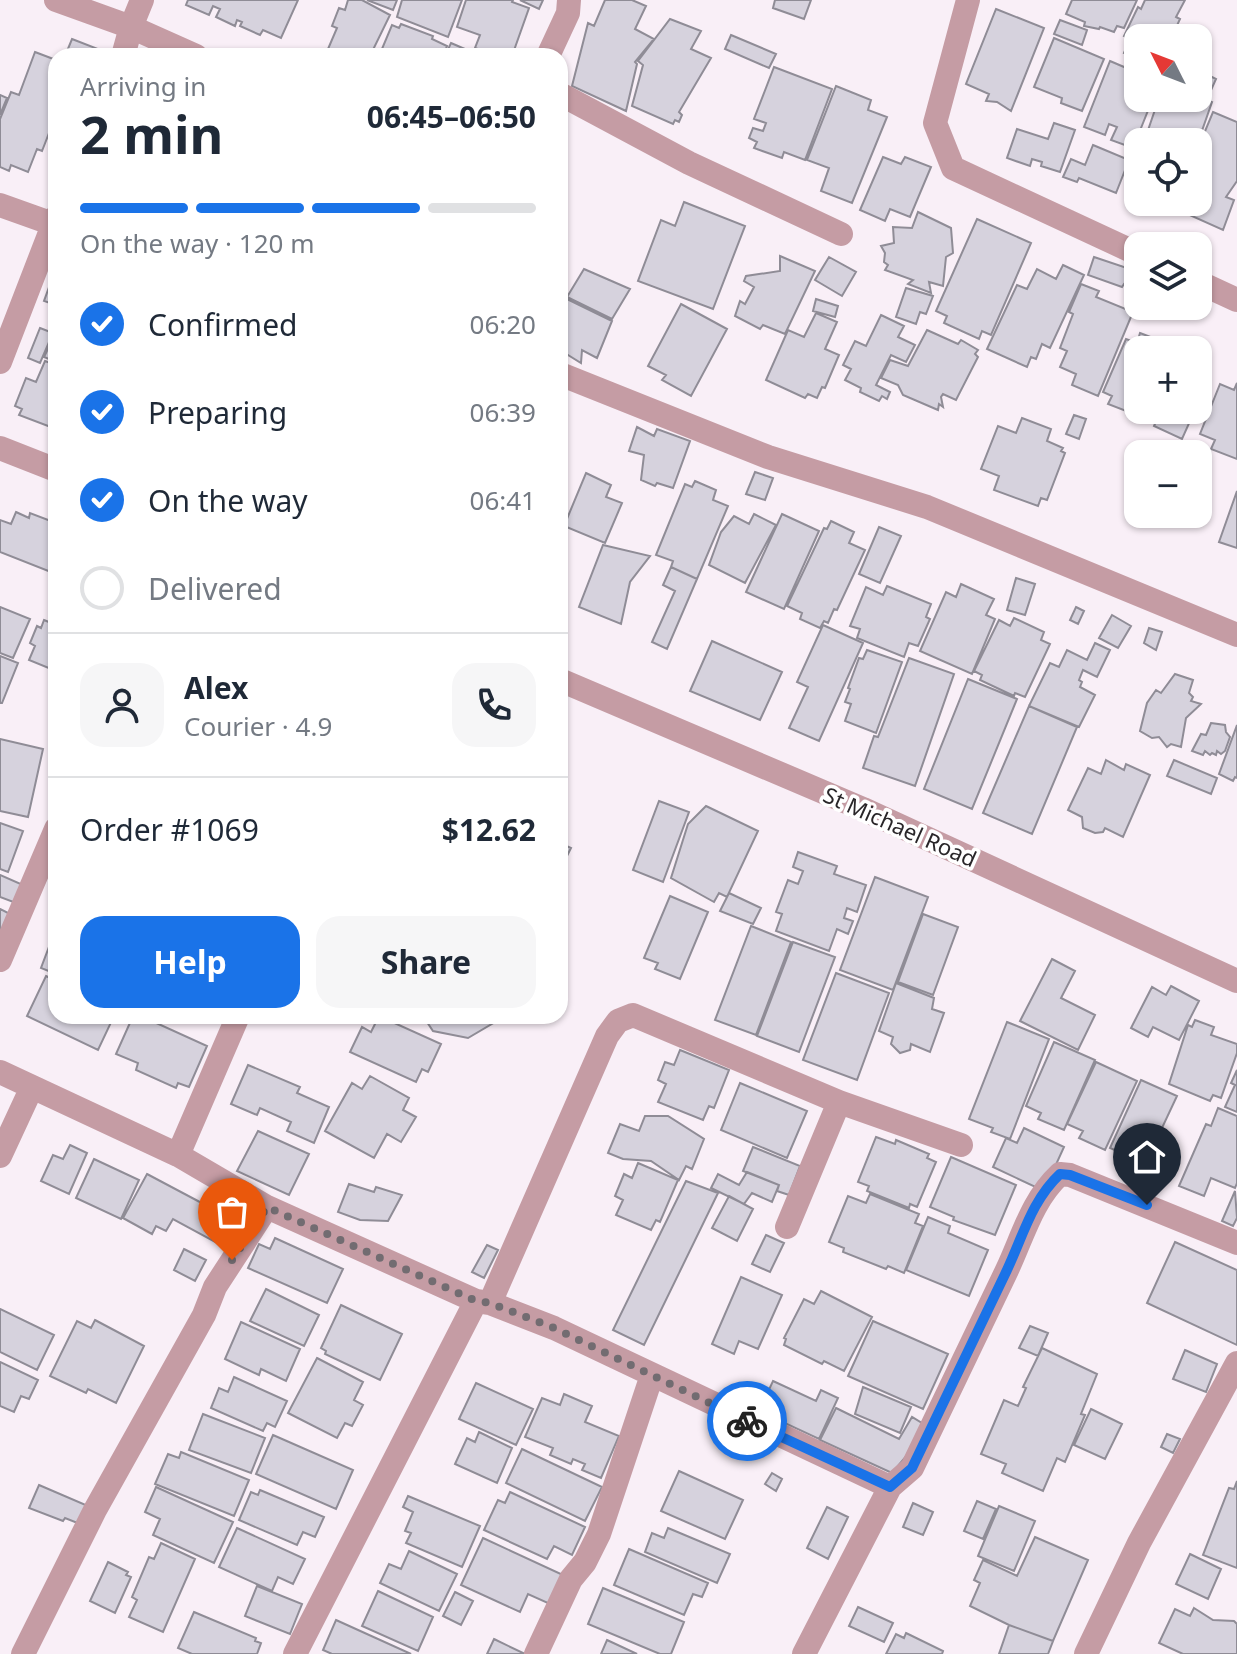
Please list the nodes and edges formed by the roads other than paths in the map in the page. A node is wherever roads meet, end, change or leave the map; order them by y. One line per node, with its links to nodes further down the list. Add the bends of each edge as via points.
1 (56, 0): 5 (street)
2 (142, 0): 5 (street)
3 (569, 0): 8 (street)
4 (968, 0): 14 (street, via 935,123 953,168)
5 (131, 27): 6 (street); 7 (street)
6 (125, 48)
7 (178, 48)
8 (552, 48)
9 (568, 98): 12 (street, via 689,163)
10 (0, 205): 11 (street)
11 (48, 220)
12 (841, 234)
13 (48, 240): 17 (street)
14 (1124, 247)
15 (1212, 288): 16 (street)
16 (1237, 300)
17 (0, 362)
18 (568, 377): 21 (street, via 768,457 927,507)
19 (0, 448): 20 (street)
20 (48, 467)
21 (1237, 635)
22 (568, 683): 25 (street, St Michael Road, via 863,809)
23 (48, 848): 24 (street)
24 (0, 960)
25 (1237, 981)
26 (235, 1024): 31 (street)
27 (0, 1072): 28 (street)
28 (32, 1087): 31 (street); 32 (street)
29 (839, 1102): 30 (street); 34 (street); 36 (street, via 633,1015 618,1021)
30 (961, 1145)
31 (178, 1155): 33 (street)
32 (0, 1156)
33 (267, 1207): 36 (street); 40 (street, via 215,1287)
34 (787, 1227)
35 (1237, 1243): 39 (street, via 1060,1174 1046,1186 1027,1221 912,1468)
36 (483, 1302): 38 (street, via 554,1328); 41 (street)
37 (1237, 1363): 44 (street, via 1139,1543)
38 (652, 1375): 39 (street); 42 (street, via 599,1534)
39 (890, 1487): 43 (street)
40 (23, 1654)
41 (295, 1654)
42 (536, 1654)
43 (804, 1654)
44 (1086, 1654)

